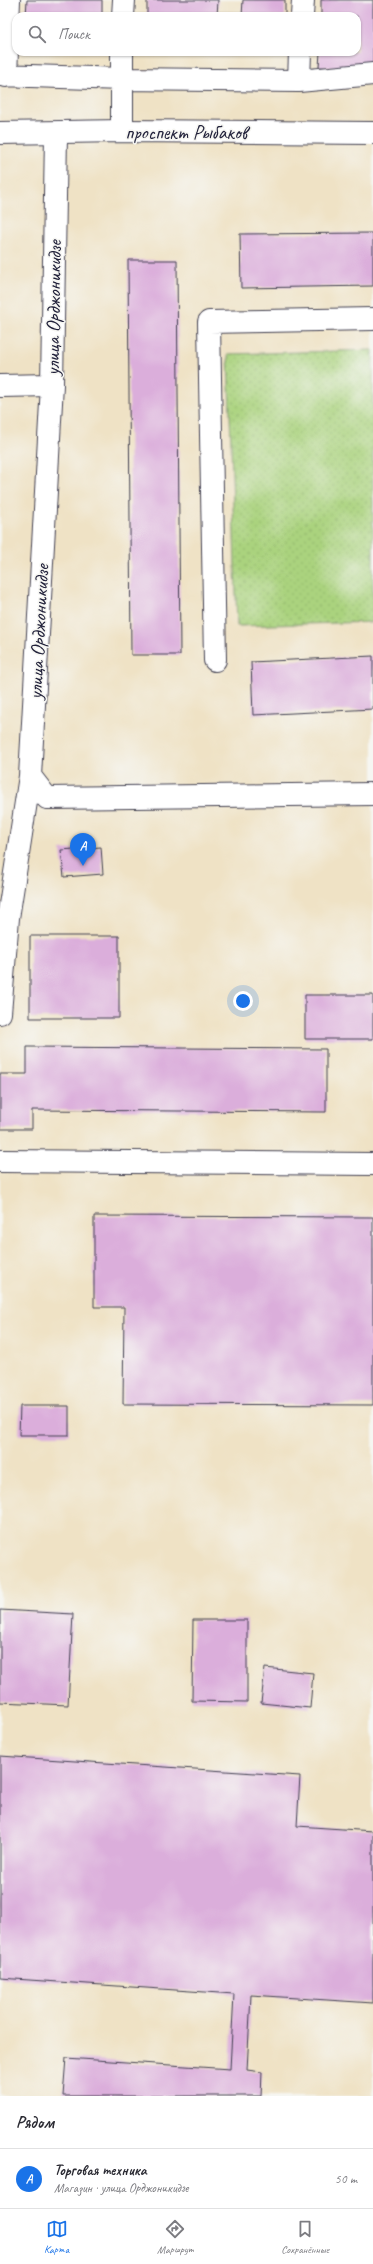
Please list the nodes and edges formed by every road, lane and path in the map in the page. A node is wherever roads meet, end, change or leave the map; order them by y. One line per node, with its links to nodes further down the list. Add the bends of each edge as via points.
1 (9, 0): 9 (street)
2 (124, 0): 4 (street)
3 (303, 0): 5 (street)
4 (123, 12)
5 (302, 12)
6 (122, 56): 10 (street)
7 (300, 56): 11 (street)
8 (373, 74): 11 (street)
9 (3, 76): 10 (street)
10 (122, 79): 11 (street); 12 (street)
11 (299, 81)
12 (122, 131): 14 (street, проспект Рыбаков); 15 (street, проспект Рыбаков)
13 (0, 133): 15 (street, проспект Рыбаков)
14 (373, 133)
15 (56, 134): 17 (street, улица Орджоникидзе)
16 (373, 319): 19 (street, via 209,322)
17 (52, 385): 18 (street); 20 (street, улица Орджоникидзе)
18 (0, 386)
19 (215, 660)
20 (30, 776): 21 (street, via 47,798); 22 (street, улица Орджоникидзе, via 8,918)
21 (373, 794)
22 (0, 1013)
23 (0, 1160): 24 (street)
24 (373, 1164)

